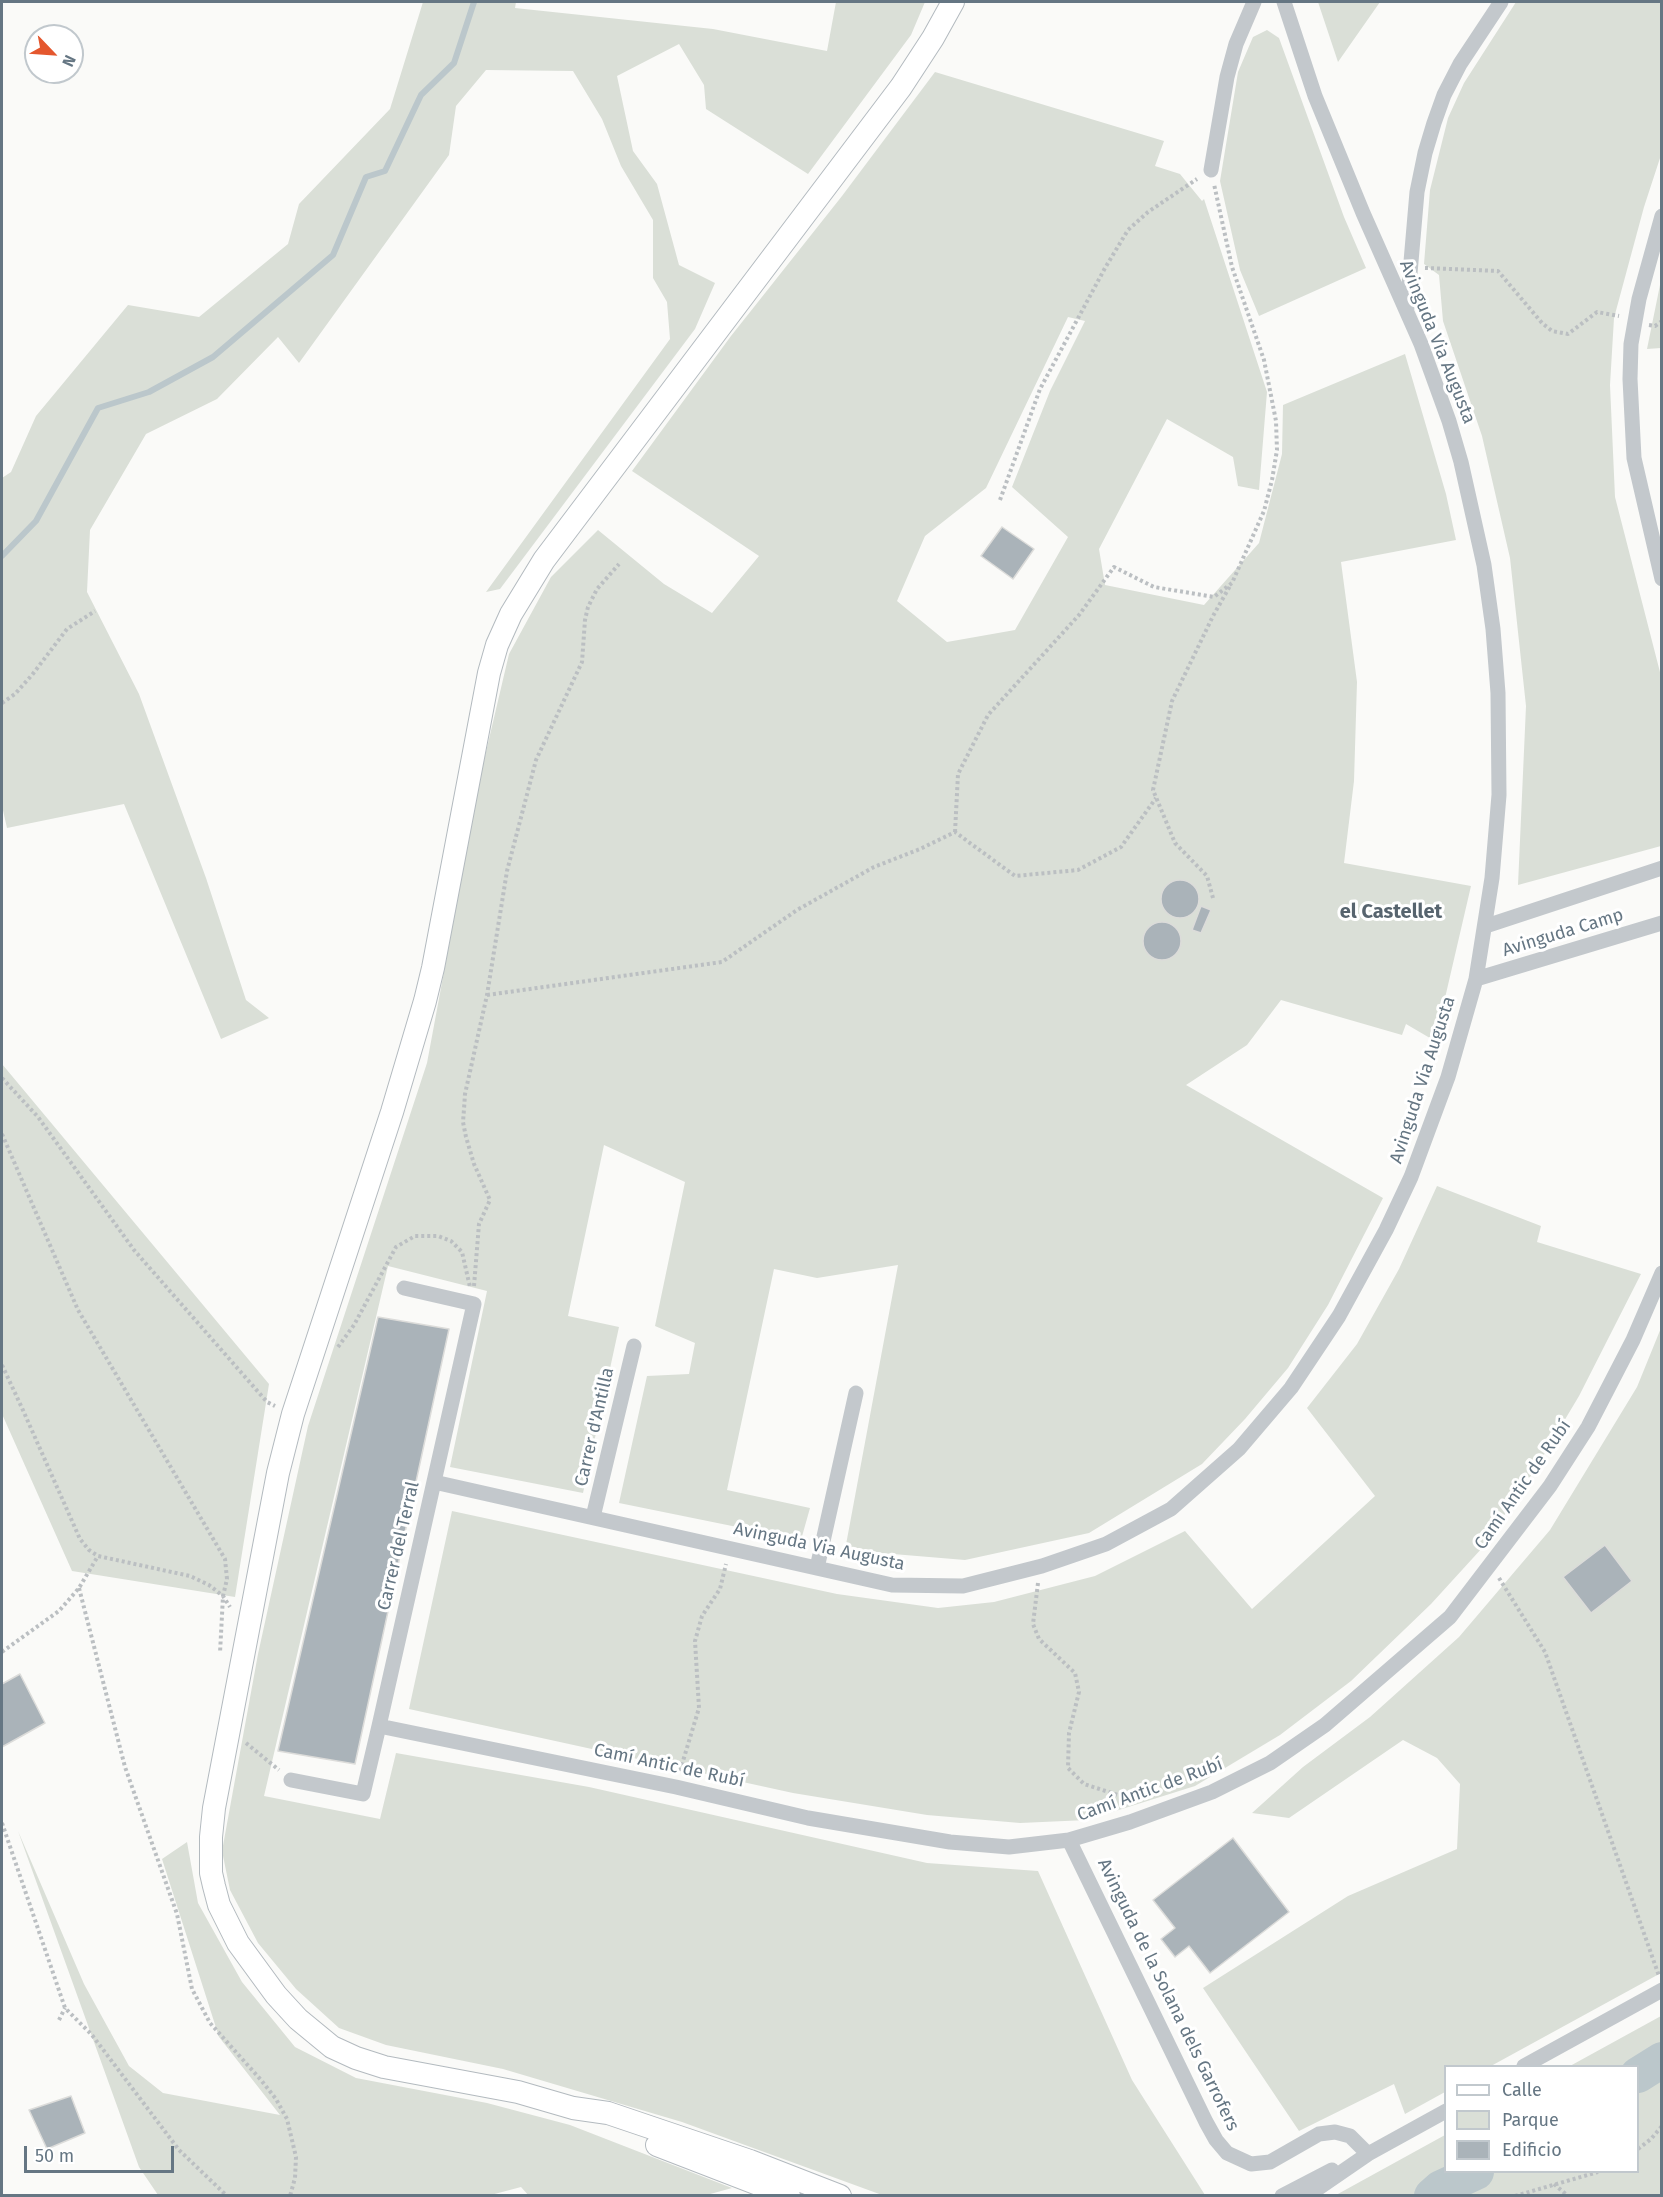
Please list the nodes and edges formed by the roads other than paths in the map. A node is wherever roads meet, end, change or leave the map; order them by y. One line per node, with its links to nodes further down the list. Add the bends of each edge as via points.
1 (953, 2): 25 (main road, via 901,87 555,544 530,581 497,645 433,968 418,1025 293,1414 278,1473 213,1815 211,1873 219,1905 238,1943 276,1995 308,2029 332,2047 384,2067 518,2092)
2 (1254, 2): 5 (street, via 1227,77)
3 (1284, 2): 7 (street, Avinguda Via Augusta, via 1320,107)
4 (1501, 2): 7 (street, via 1460,64 1434,123 1417,192)
5 (1211, 170)
6 (1662, 216): 8 (street, via 1635,322 1630,379 1634,458)
7 (1406, 311): 11 (street, Avinguda Via Augusta, via 1435,379 1461,462 1492,618 1500,795)
8 (1662, 579)
9 (1662, 868): 11 (street, Avinguda Camp)
10 (1662, 923): 12 (street, Avinguda Camp)
11 (1486, 926): 12 (street, Avinguda Via Augusta)
12 (1476, 979): 19 (street, Avinguda Via Augusta, via 1448,1077 1411,1177 1386,1230 1340,1316 1291,1388 1239,1449 1171,1509 1106,1544 1041,1566 963,1586 892,1586)
13 (1662, 1273): 22 (street, Camí Antic de Rubí, via 1588,1427 1550,1486 1450,1617 1325,1725 1270,1763 1222,1787)
14 (404, 1288): 17 (street, Carrer del Terral, via 474,1304)
15 (634, 1346): 18 (street, Carrer d'Antilla)
16 (856, 1393): 19 (street)
17 (434, 1482): 18 (street, Avinguda Via Augusta); 20 (street, Carrer del Terral)
18 (593, 1517): 19 (street, Avinguda Via Augusta)
19 (818, 1569)
20 (379, 1726): 21 (street, Carrer del Terral, via 363,1794); 22 (street, Camí Antic de Rubí, via 808,1818 950,1842 1009,1848)
21 (291, 1780)
22 (1070, 1840): 27 (street, Avinguda de la Solana dels Garrofers, via 1206,2122 1227,2153 1251,2164 1270,2162 1320,2134 1335,2132 1350,2136)
23 (1662, 1990): 24 (street)
24 (1528, 2065)
25 (573, 2108): 28 (main road, via 608,2113); 29 (main road, via 603,2124)
26 (1444, 2112): 27 (street)
27 (1368, 2154): 32 (street); 33 (street)
28 (750, 2161): 30 (street, via 784,2183); 31 (main road)
29 (789, 2196)
30 (794, 2196)
31 (840, 2196)
32 (1282, 2196)
33 (1307, 2196)

